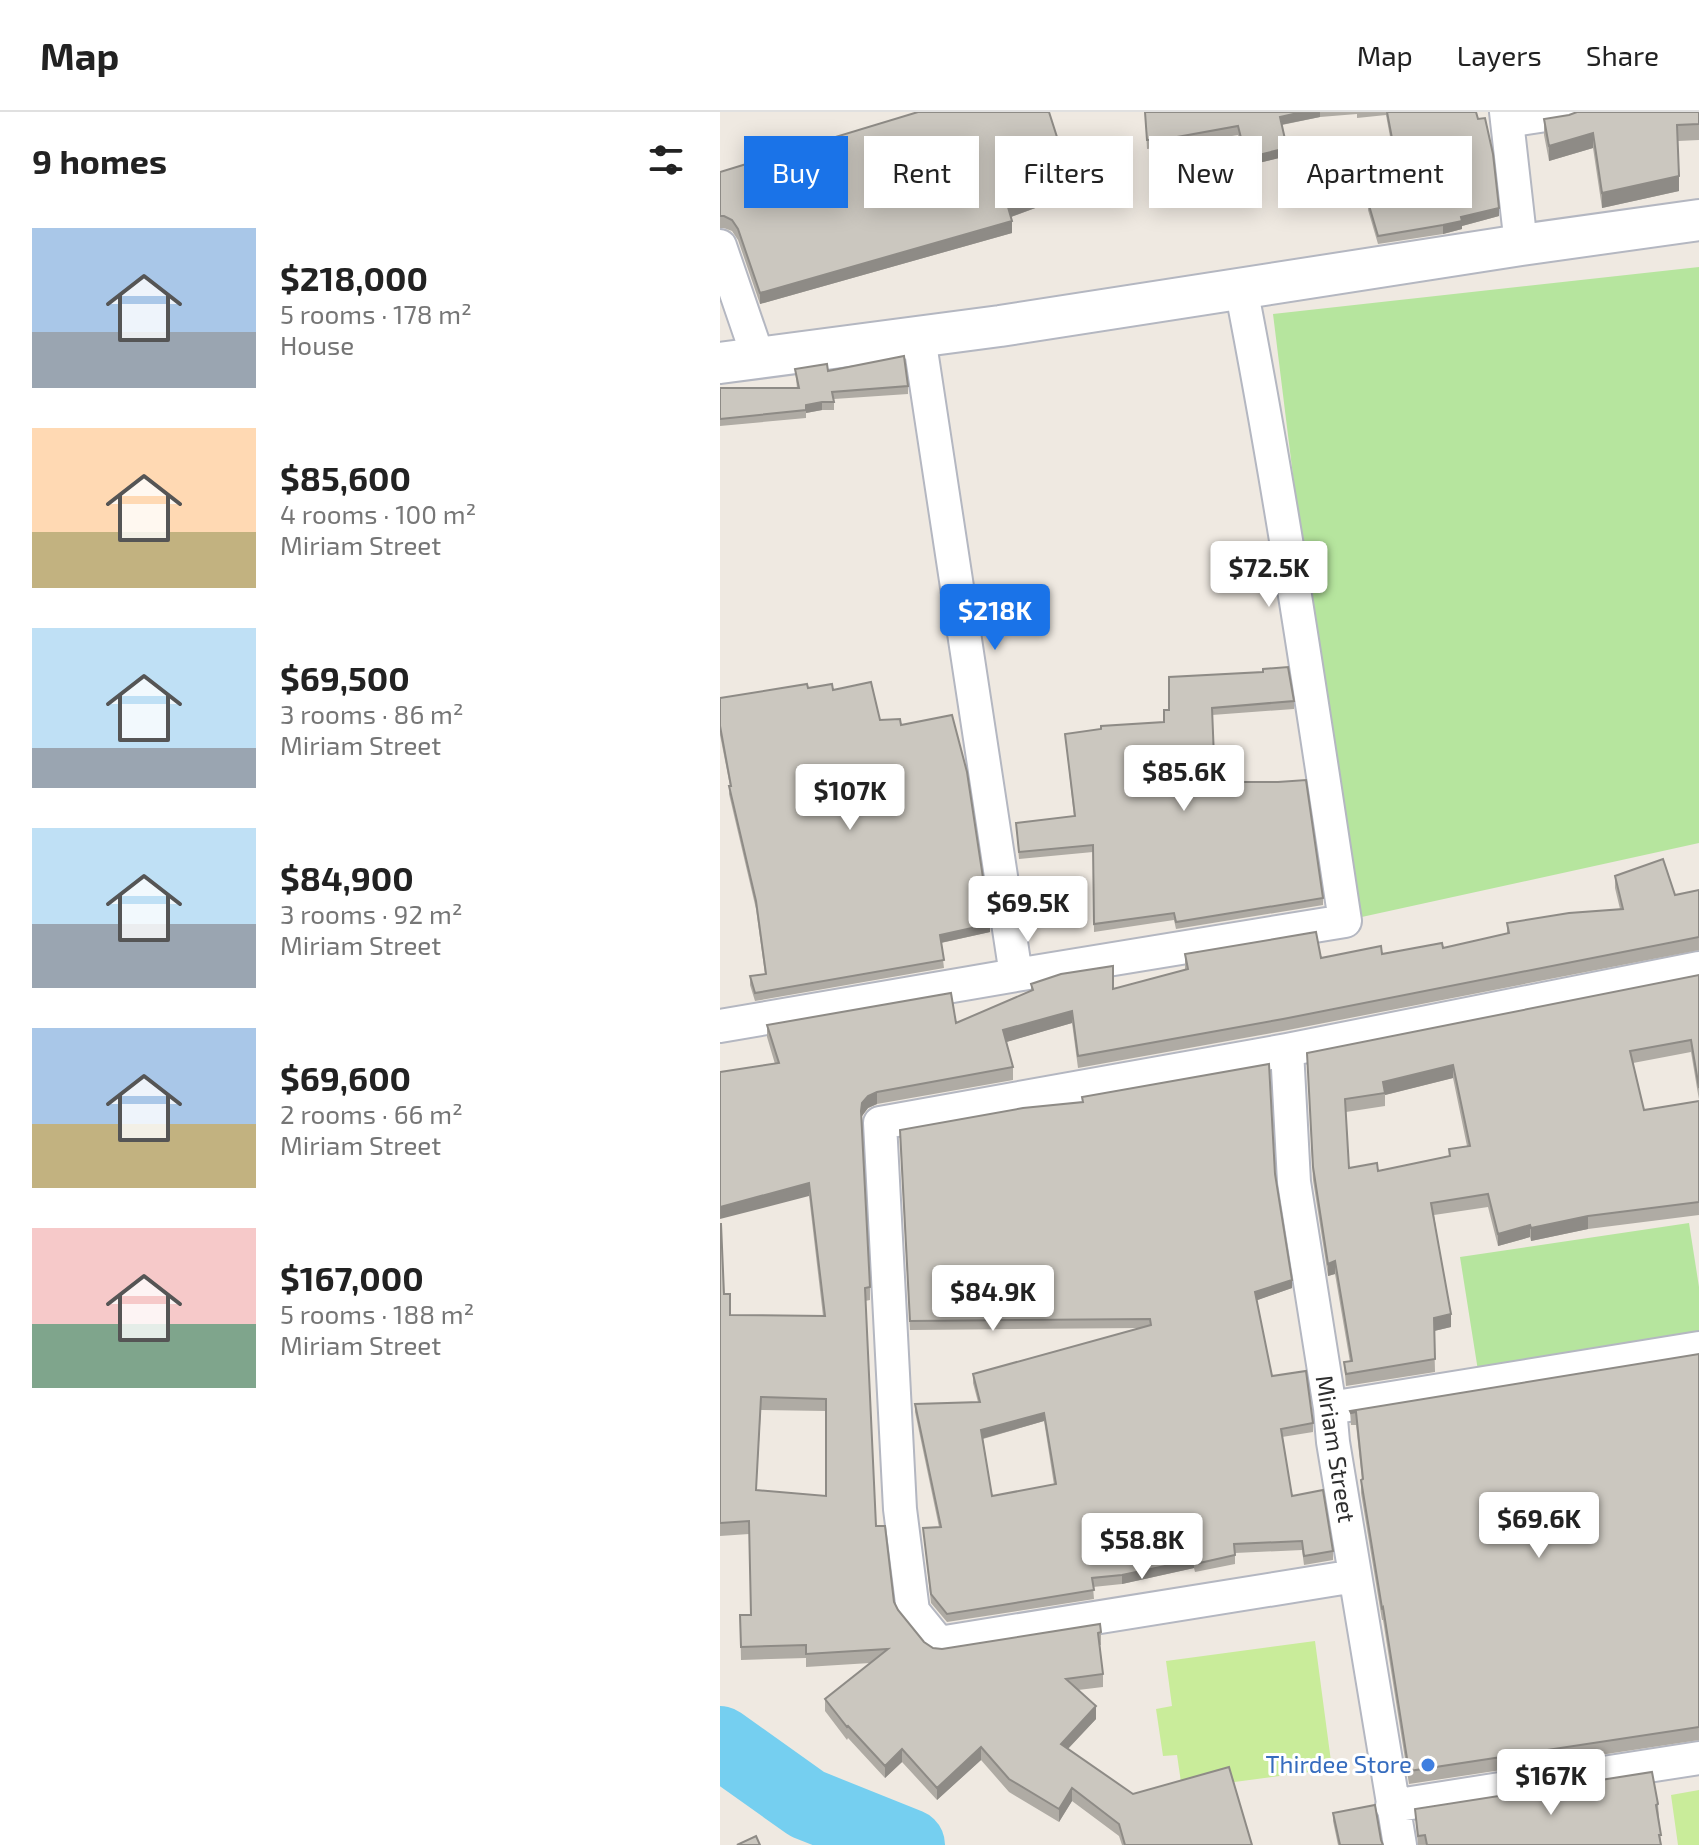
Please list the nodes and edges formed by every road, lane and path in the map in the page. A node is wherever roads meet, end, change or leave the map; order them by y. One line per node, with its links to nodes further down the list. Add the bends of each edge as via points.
1 (1566, 112): 2 (street)
2 (1506, 116): 4 (street)
3 (1699, 220): 4 (street)
4 (1521, 245): 6 (street)
5 (720, 246): 8 (street)
6 (1241, 288): 7 (street); 10 (street, via 1345,921)
7 (919, 337): 8 (street); 10 (street)
8 (739, 360)
9 (1699, 968): 12 (street)
10 (1016, 975): 11 (street)
11 (720, 1026)
12 (1287, 1050): 14 (street, Miriam Street, via 1294,1182); 15 (street, via 880,1123 900,1509 911,1597 913,1611 939,1643)
13 (1699, 1348): 14 (street)
14 (1330, 1408): 15 (street, Miriam Street)
15 (1355, 1576): 17 (street, Miriam Street)
16 (1699, 1758): 17 (street)
17 (1392, 1806): 18 (street, Miriam Street)
18 (1400, 1845)

